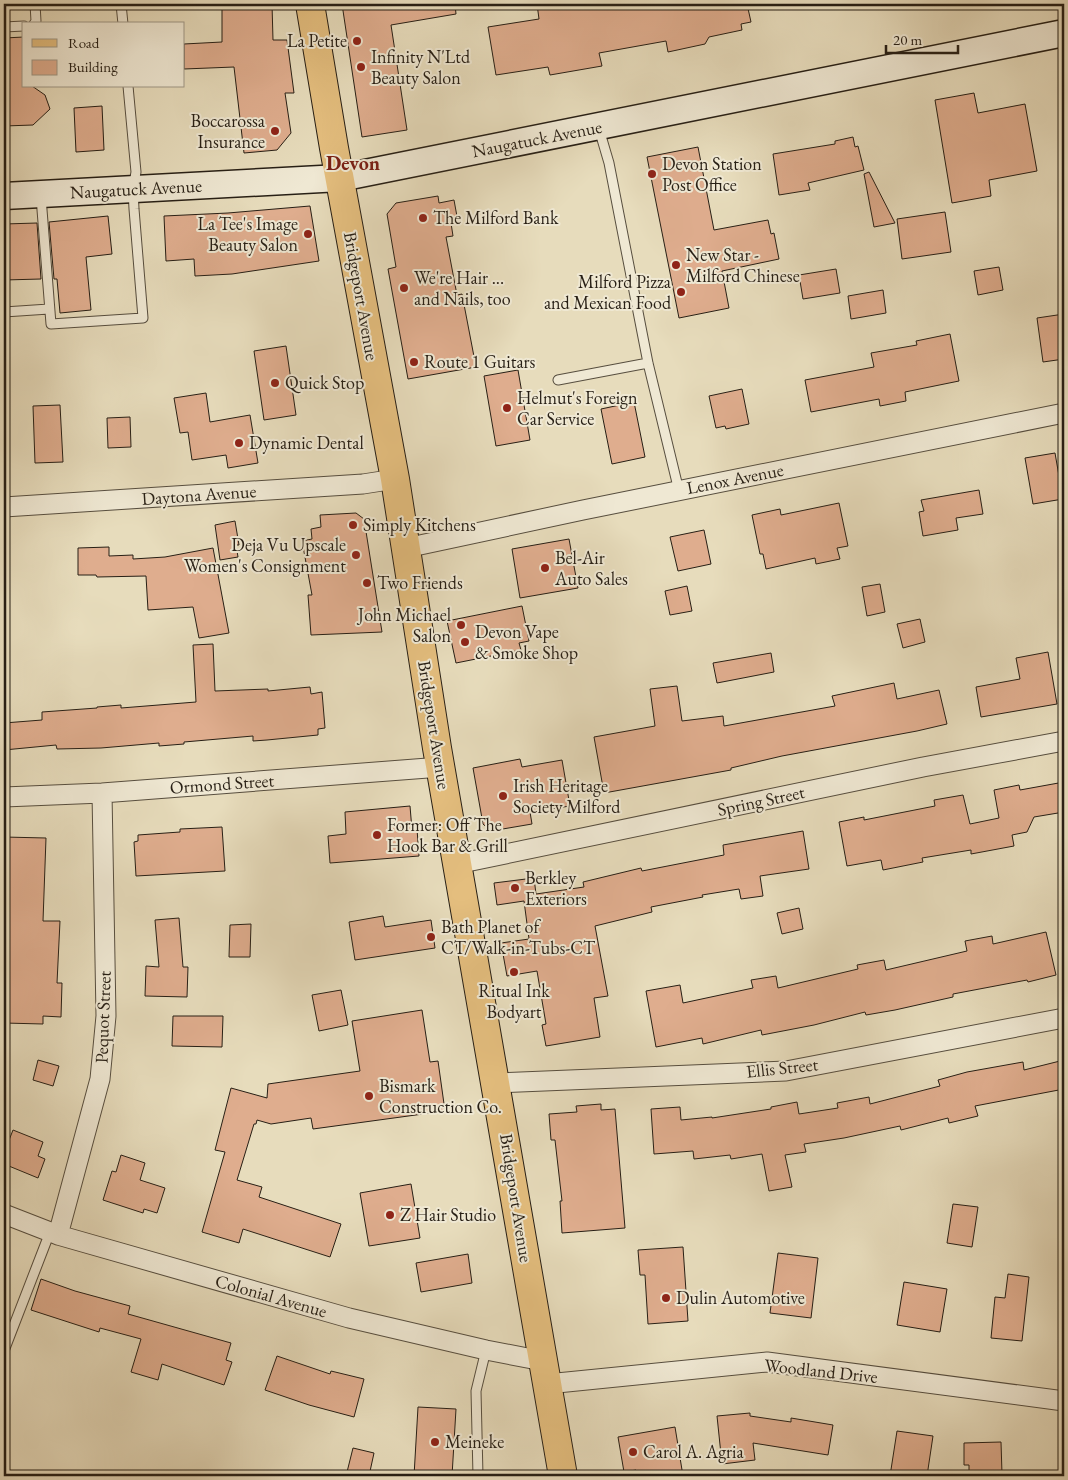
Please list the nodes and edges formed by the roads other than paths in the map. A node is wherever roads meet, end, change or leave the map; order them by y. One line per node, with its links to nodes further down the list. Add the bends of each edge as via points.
1 (35, 4): 4 (lane)
2 (121, 4): 5 (lane)
3 (310, 4): 11 (main road, Bridgeport Avenue)
4 (35, 22)
5 (123, 22)
6 (22, 26): 7 (lane)
7 (4, 27)
8 (1064, 33): 10 (main road, Naugatuck Avenue)
9 (128, 88): 12 (lane, via 136,172)
10 (598, 127): 11 (main road, Naugatuck Avenue); 17 (lane)
11 (340, 178): 12 (main road, Naugatuck Avenue); 20 (main road, Bridgeport Avenue)
12 (133, 188): 13 (main road, Naugatuck Avenue); 15 (lane, via 143,318 51,324)
13 (41, 194): 14 (main road, Naugatuck Avenue); 15 (lane)
14 (4, 196)
15 (50, 309): 16 (lane)
16 (4, 312)
17 (648, 362): 18 (lane); 21 (lane)
18 (558, 380)
19 (1064, 413): 21 (street, Lenox Avenue)
20 (395, 479): 22 (street, Daytona Avenue, via 363,484); 23 (main road, Bridgeport Avenue)
21 (679, 491): 23 (street, Lenox Avenue)
22 (4, 507)
23 (406, 548): 25 (main road, Bridgeport Avenue)
24 (1064, 740): 28 (street, Spring Street)
25 (441, 767): 26 (street, Ormond Street); 28 (main road, Bridgeport Avenue)
26 (102, 793): 27 (street, Ormond Street); 32 (street, Pequot Street, via 106,1016 100,1079)
27 (4, 797)
28 (457, 864): 30 (main road, Bridgeport Avenue)
29 (1064, 1018): 30 (street, Ellis Street, via 786,1071)
30 (496, 1083): 35 (main road, Bridgeport Avenue)
31 (4, 1214): 32 (street, Colonial Avenue)
32 (54, 1233): 33 (street, Colonial Avenue, via 349,1318); 34 (lane)
33 (486, 1350): 35 (street, Colonial Avenue); 37 (lane, via 476,1392)
34 (4, 1351)
35 (545, 1373): 36 (street, Woodland Drive, via 767,1362); 38 (main road, Bridgeport Avenue)
36 (1064, 1400)
37 (478, 1476)
38 (563, 1476)

